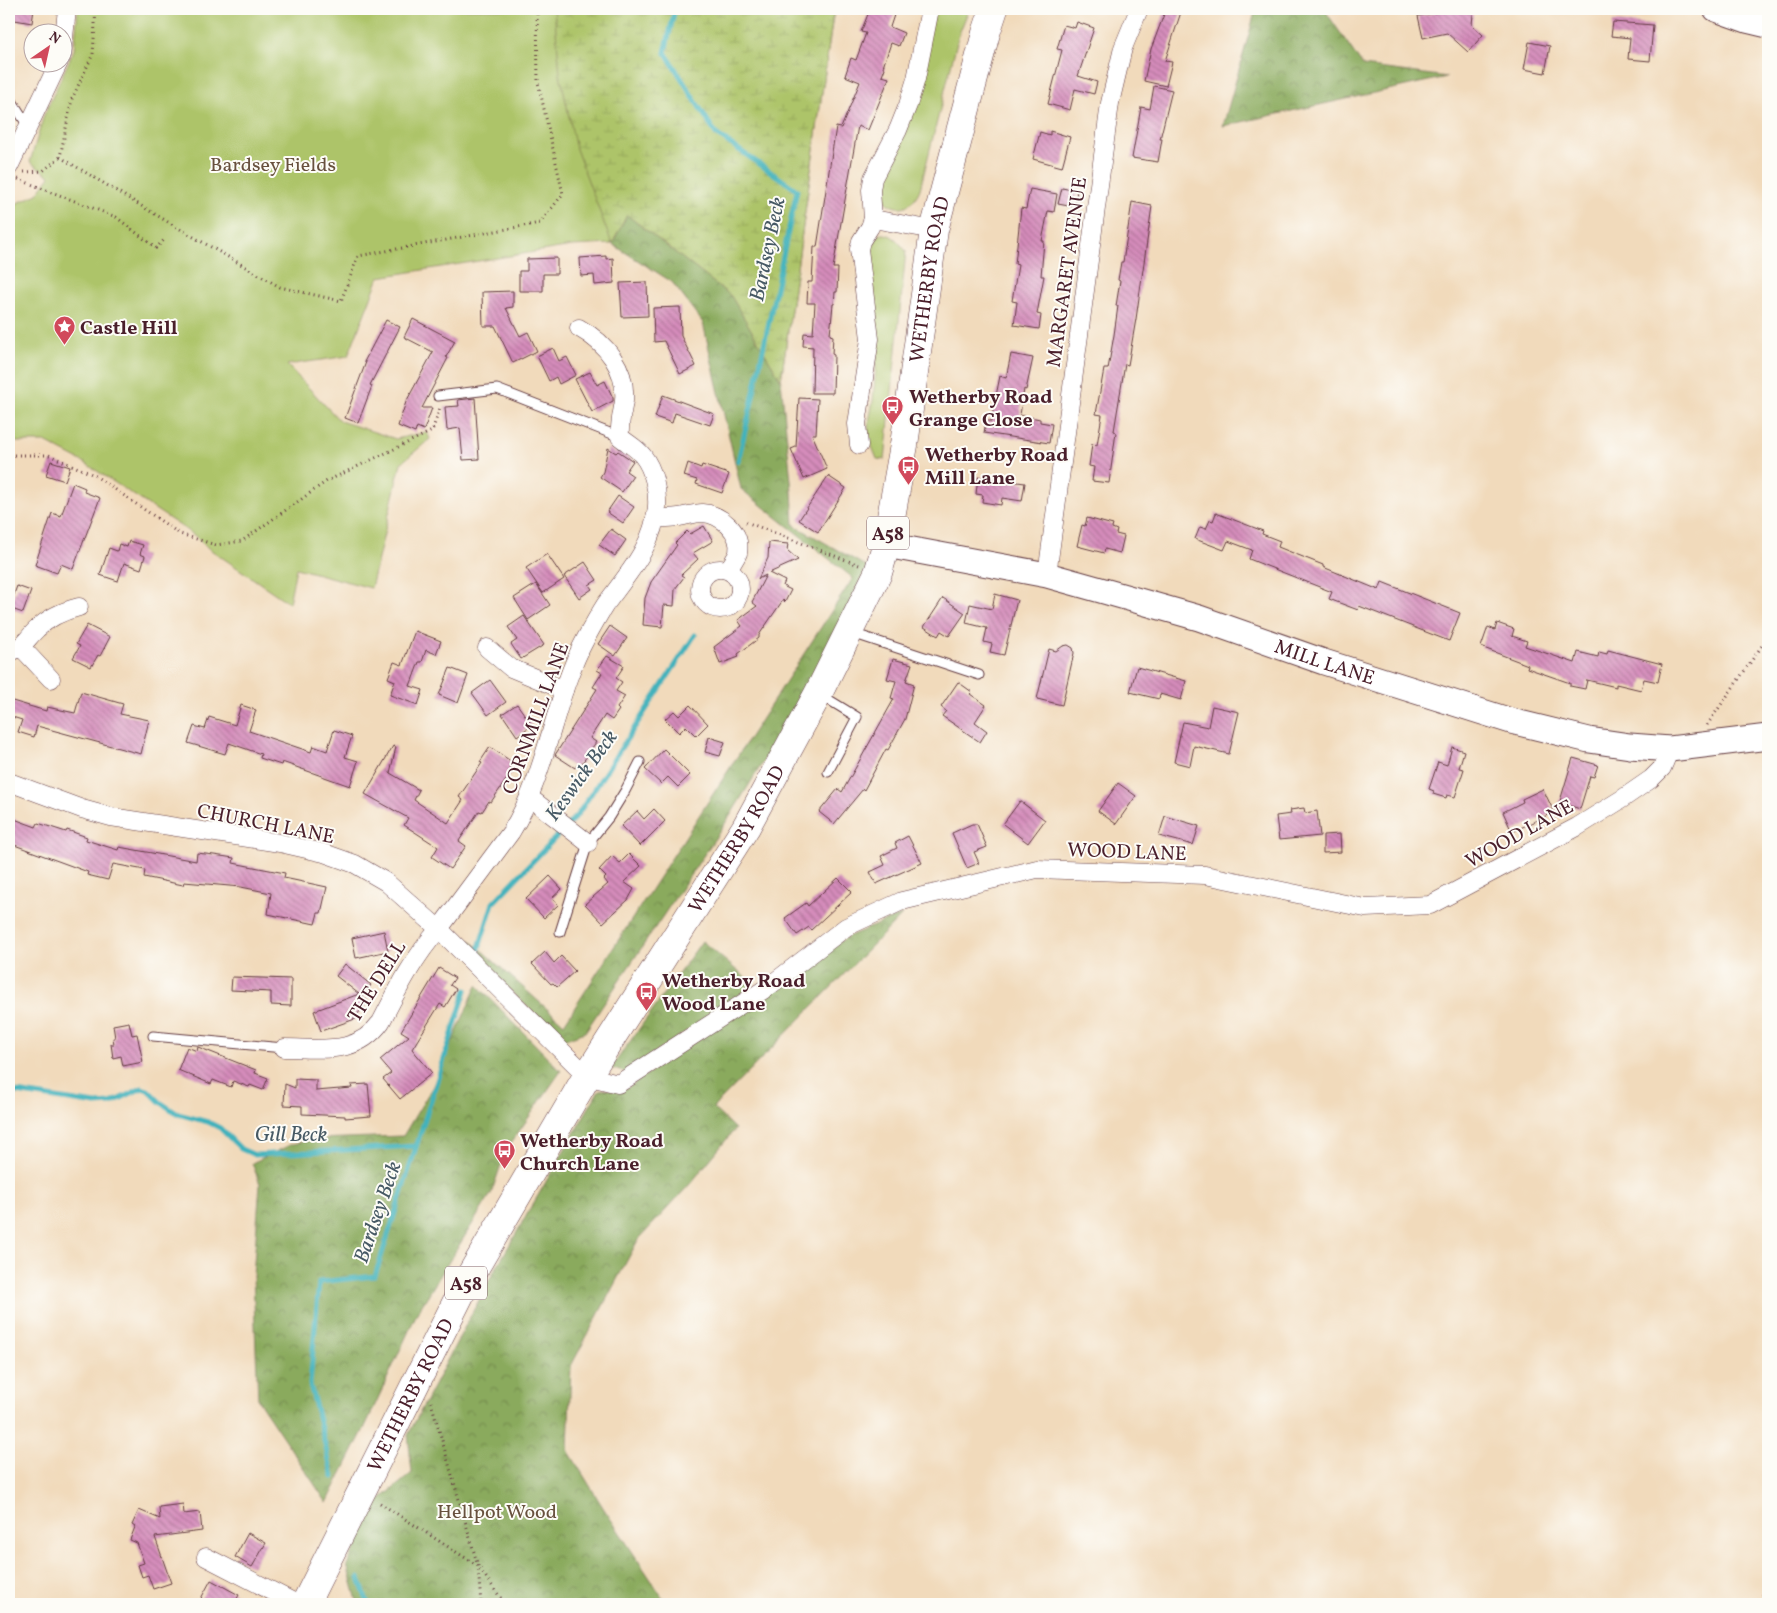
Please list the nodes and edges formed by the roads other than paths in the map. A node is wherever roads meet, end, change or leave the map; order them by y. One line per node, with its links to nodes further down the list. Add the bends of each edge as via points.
1 (67, 9): 6 (street)
2 (930, 9): 12 (street, via 908,105 873,178)
3 (994, 9): 13 (main road, WETHERBY ROAD / A58)
4 (1139, 9): 21 (street, MARGARET AVENUE, via 1123,48 1110,103)
5 (1716, 9): 7 (street)
6 (66, 22)
7 (1768, 25)
8 (54, 72): 10 (street)
9 (9, 87): 10 (lane, via 12,101)
10 (28, 126): 11 (street)
11 (15, 173)
12 (873, 219): 13 (street); 17 (street, via 859,249 870,339 857,424)
13 (934, 230): 19 (main road, WETHERBY ROAD / A58, via 904,446)
14 (579, 328): 16 (street, via 605,347 621,375 624,401 619,422)
15 (441, 395): 16 (lane, CORNMILL LANE, via 497,389)
16 (620, 437): 18 (street, CORNMILL LANE, via 644,457 653,475 657,504)
17 (858, 445)
18 (655, 518): 20 (street, via 701,513 713,514 724,520 737,540 738,552); 28 (street, CORNMILL LANE, via 647,545 585,640)
19 (886, 545): 21 (street, MILL LANE); 23 (main road, WETHERBY ROAD / A58, via 878,573)
20 (728, 570)
21 (1047, 575): 31 (street, MILL LANE, via 1199,618 1324,662 1511,721 1589,740)
22 (79, 607): 25 (street, via 50,618)
23 (849, 632): 26 (lane); 29 (main road, WETHERBY ROAD / A58)
24 (487, 648): 28 (street, via 511,668)
25 (15, 649): 27 (street)
26 (978, 675)
27 (51, 679)
28 (564, 690): 35 (street, CORNMILL LANE)
29 (818, 694): 33 (lane, via 857,717); 41 (main road, WETHERBY ROAD / A58, via 746,827)
30 (1768, 737): 31 (street, MILL LANE)
31 (1680, 748): 41 (street, WOOD LANE, via 1652,779 1622,799 1430,905 1365,908 1205,875 1037,869 902,901 846,926 768,987 618,1084)
32 (640, 762): 36 (lane, via 613,809)
33 (828, 772)
34 (9, 782): 37 (street, CHURCH LANE, via 112,817 324,853 355,864 386,882)
35 (529, 797): 36 (street); 37 (street, CORNMILL LANE, via 511,832)
36 (588, 843): 38 (lane)
37 (439, 929): 40 (street, THE DELL, via 413,961 381,1022 366,1038 346,1047); 41 (street, CHURCH LANE)
38 (560, 932)
39 (153, 1036): 40 (lane)
40 (284, 1048)
41 (587, 1076): 44 (main road, WETHERBY ROAD / A58, via 466,1283)
42 (206, 1557): 43 (street)
43 (297, 1604)
44 (305, 1604)

